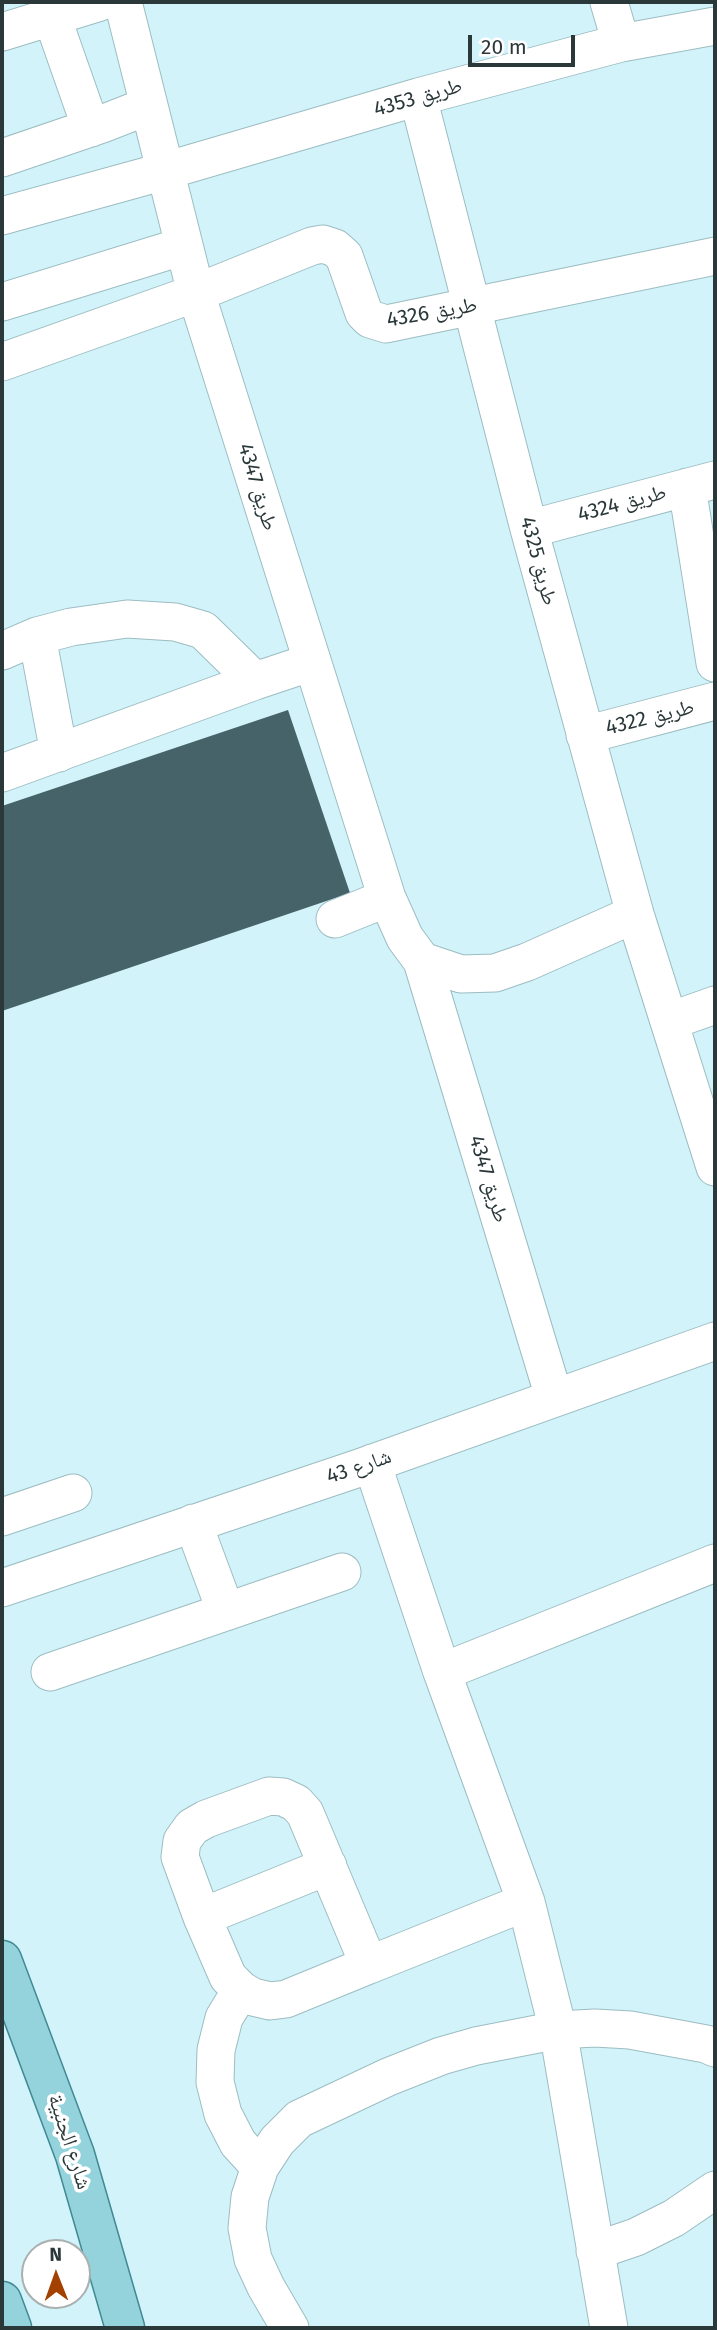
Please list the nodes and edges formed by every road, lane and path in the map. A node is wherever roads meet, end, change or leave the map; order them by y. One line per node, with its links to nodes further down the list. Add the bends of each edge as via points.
1 (100, 2): 4 (street)
2 (123, 2): 9 (street, طريق 4347)
3 (609, 2): 7 (street)
4 (52, 17): 6 (street); 10 (street)
5 (715, 26): 7 (street, طريق 4353)
6 (2, 32)
7 (621, 43): 8 (street, طريق 4353)
8 (418, 97): 12 (street, طريق 4353); 18 (street, طريق 4325)
9 (148, 106): 10 (street); 12 (street, طريق 4347)
10 (91, 128): 11 (street)
11 (2, 158)
12 (165, 171): 13 (street, طريق 4353); 14 (street, طريق 4347)
13 (2, 216)
14 (184, 246): 16 (street, طريق 4347); 17 (street)
15 (715, 256): 18 (street, طريق 4326)
16 (197, 293): 18 (street, طريق 4326, via 323,244 344,256 364,313 378,323); 19 (street, طريق 4326); 24 (street, طريق 4347)
17 (2, 302)
18 (471, 306): 21 (street, طريق 4325)
19 (2, 362)
20 (701, 484): 21 (street, طريق 4324); 25 (street)
21 (529, 529): 28 (street, طريق 4325)
22 (37, 636): 23 (street); 26 (street, via 127,619 176,622 203,630); 29 (street)
23 (2, 651)
24 (312, 662): 26 (street); 31 (street, طريق 4347)
25 (715, 663)
26 (255, 681): 29 (street)
27 (715, 701): 28 (street, طريق 4322)
28 (585, 735): 32 (street, طريق 4325)
29 (59, 753): 30 (street)
30 (2, 773)
31 (387, 898): 33 (street); 34 (street, طريق 4347)
32 (635, 914): 34 (street, via 495,973 461,974); 36 (street, طريق 4325)
33 (335, 919)
34 (422, 961): 39 (street, طريق 4347)
35 (715, 1005): 36 (street)
36 (670, 1021): 37 (street, طريق 4325)
37 (715, 1167)
38 (715, 1340): 39 (street, شارع 43)
39 (554, 1397): 40 (street, شارع 43)
40 (372, 1463): 43 (street, شارع 43); 49 (street)
41 (73, 1493): 42 (street)
42 (2, 1517)
43 (193, 1523): 46 (street, شارع 43); 47 (street)
44 (715, 1563): 49 (street)
45 (342, 1572): 47 (street)
46 (2, 1588)
47 (226, 1612): 48 (street)
48 (50, 1672)
49 (442, 1672): 51 (street)
50 (328, 1866): 52 (street); 52 (street, via 305,1813 283,1797 255,1800 206,1819 182,1840 180,1857); 54 (street)
51 (526, 1902): 54 (street); 56 (street)
52 (202, 1917): 55 (street, via 228,1977)
53 (2, 1960): 63 (main road, شارع الجنبية, via 75,2155)
54 (369, 1965): 55 (street, via 286,1999 270,2001)
55 (240, 1990): 58 (street, via 224,2018 215,2082 223,2114 238,2143)
56 (558, 2030): 57 (street, via 630,2030); 58 (street, via 441,2056 339,2099 299,2119); 60 (street)
57 (715, 2048)
58 (260, 2167): 64 (street, via 250,2197 247,2228 265,2287)
59 (715, 2190): 60 (street, via 674,2218)
60 (595, 2250): 65 (street)
61 (2, 2301): 62 (main road)
62 (12, 2328)
63 (125, 2328)
64 (290, 2328)
65 (609, 2328)

